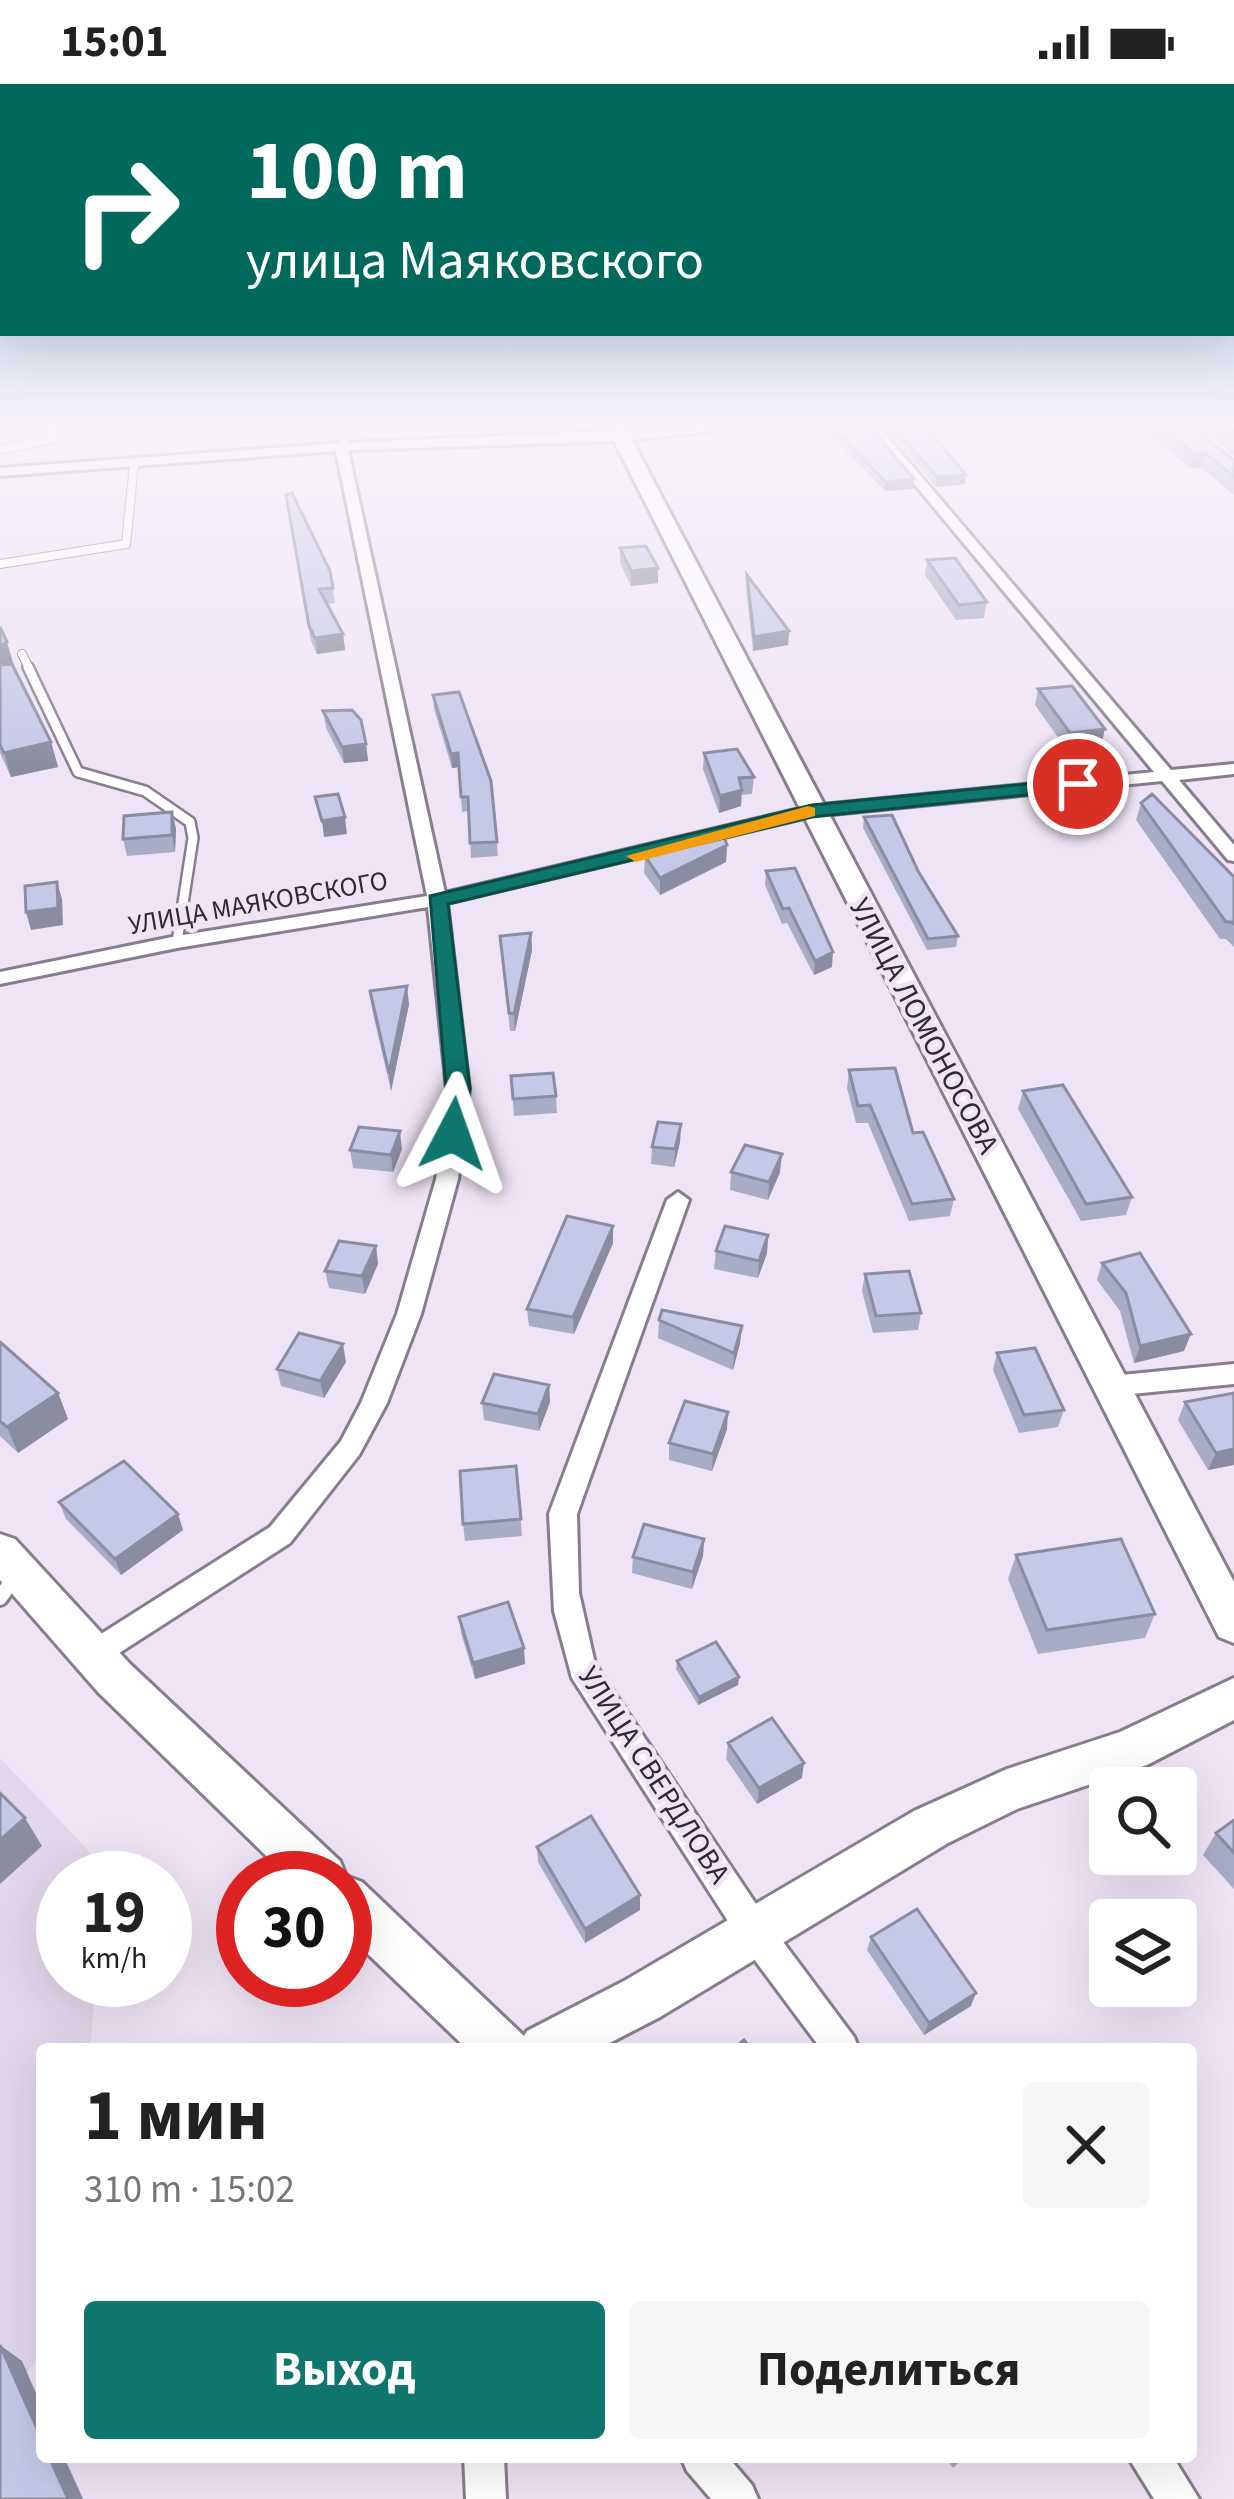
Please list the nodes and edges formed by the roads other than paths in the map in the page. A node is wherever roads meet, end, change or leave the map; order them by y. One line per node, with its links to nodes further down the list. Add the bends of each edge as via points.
1 (126, 540): 5 (lane)
2 (366, 540): 13 (street)
3 (673, 540): 11 (street, УЛИЦА ЛОМОНОСОВА)
4 (968, 540): 10 (street)
5 (0, 564)
6 (22, 654): 7 (lane)
7 (33, 676): 8 (lane); 14 (lane, via 78,772 145,790 190,822)
8 (16, 679)
9 (1234, 769): 10 (street, УЛИЦА МАЯКОВСКОГО)
10 (1166, 776): 11 (street, УЛИЦА МАЯКОВСКОГО); 12 (street)
11 (812, 811): 13 (street, УЛИЦА МАЯКОВСКОГО); 18 (street, УЛИЦА ЛОМОНОСОВА)
12 (1234, 856)
13 (437, 900): 14 (street, УЛИЦА МАЯКОВСКОГО); 21 (street, via 458,1089 453,1134 429,1247 374,1403 350,1448 280,1535)
14 (177, 942): 15 (street, УЛИЦА МАЯКОВСКОГО)
15 (0, 978)
16 (678, 1199): 25 (street, УЛИЦА СВЕРДЛОВА, via 563,1514 562,1585 582,1670)
17 (1234, 1375): 18 (street)
18 (1111, 1386): 20 (street, УЛИЦА ЛОМОНОСОВА)
19 (6, 1574): 21 (street)
20 (1234, 1624)
21 (92, 1655): 23 (street)
22 (1234, 1698): 25 (street, via 1131,1750 1006,1791 931,1827)
23 (295, 1851)
24 (372, 1924): 26 (street)
25 (754, 1931): 27 (street); 28 (street, УЛИЦА СВЕРДЛОВА)
26 (498, 2043)
27 (556, 2043)
28 (838, 2043)
29 (484, 2463): 32 (street)
30 (706, 2463): 33 (street)
31 (1152, 2463): 34 (street)
32 (486, 2499)
33 (738, 2499)
34 (1179, 2499)

